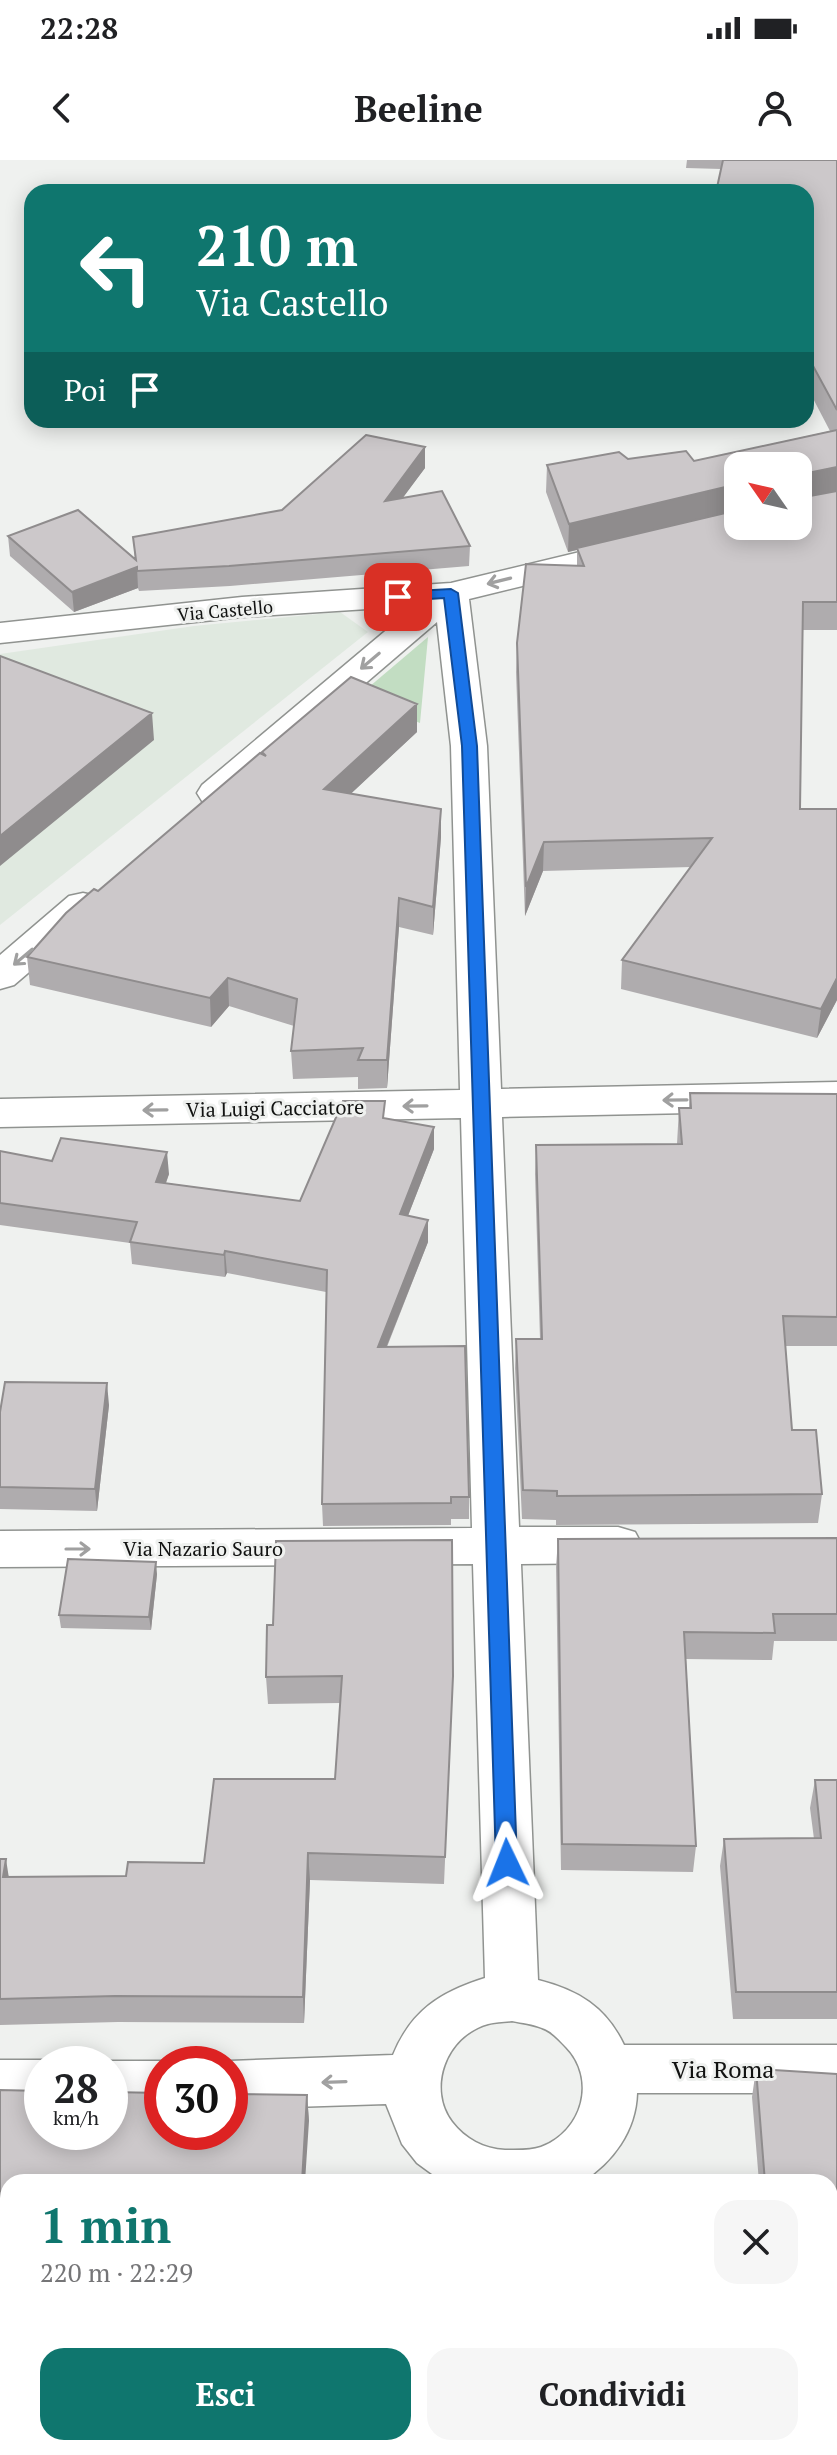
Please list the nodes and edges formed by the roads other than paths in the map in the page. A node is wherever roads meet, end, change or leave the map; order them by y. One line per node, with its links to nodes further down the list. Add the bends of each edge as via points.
1 (724, 527): 2 (street, Via Castello, one-way to 2)
2 (451, 593): 3 (street, Via Castello, via 242,607); 4 (street, one-way to 4); 8 (street, via 469,746)
3 (0, 633)
4 (190, 815)
5 (107, 885): 6 (street, one-way to 6)
6 (0, 976)
7 (837, 1096): 8 (street, Via Luigi Cacciatore, one-way to 8)
8 (482, 1104): 9 (street, Via Luigi Cacciatore, one-way to 9); 11 (street)
9 (0, 1113)
10 (667, 1545): 11 (street, Via Nazario Sauro)
11 (496, 1546): 12 (street, Via Nazario Sauro, one-way to 11); 13 (street)
12 (0, 1549)
13 (512, 1998): 14 (street, via 544,2004 573,2018 595,2041); 16 (street, via 482,2001 434,2030 419,2052)
14 (610, 2069): 15 (street, Via Roma); 21 (street, via 604,2123 566,2164)
15 (837, 2069)
16 (412, 2079): 19 (street, one-way to 19); 20 (street, via 421,2125 436,2145 456,2162)
17 (0, 2084): 18 (street)
18 (24, 2084)
19 (248, 2084)
20 (487, 2174)
21 (540, 2174)

